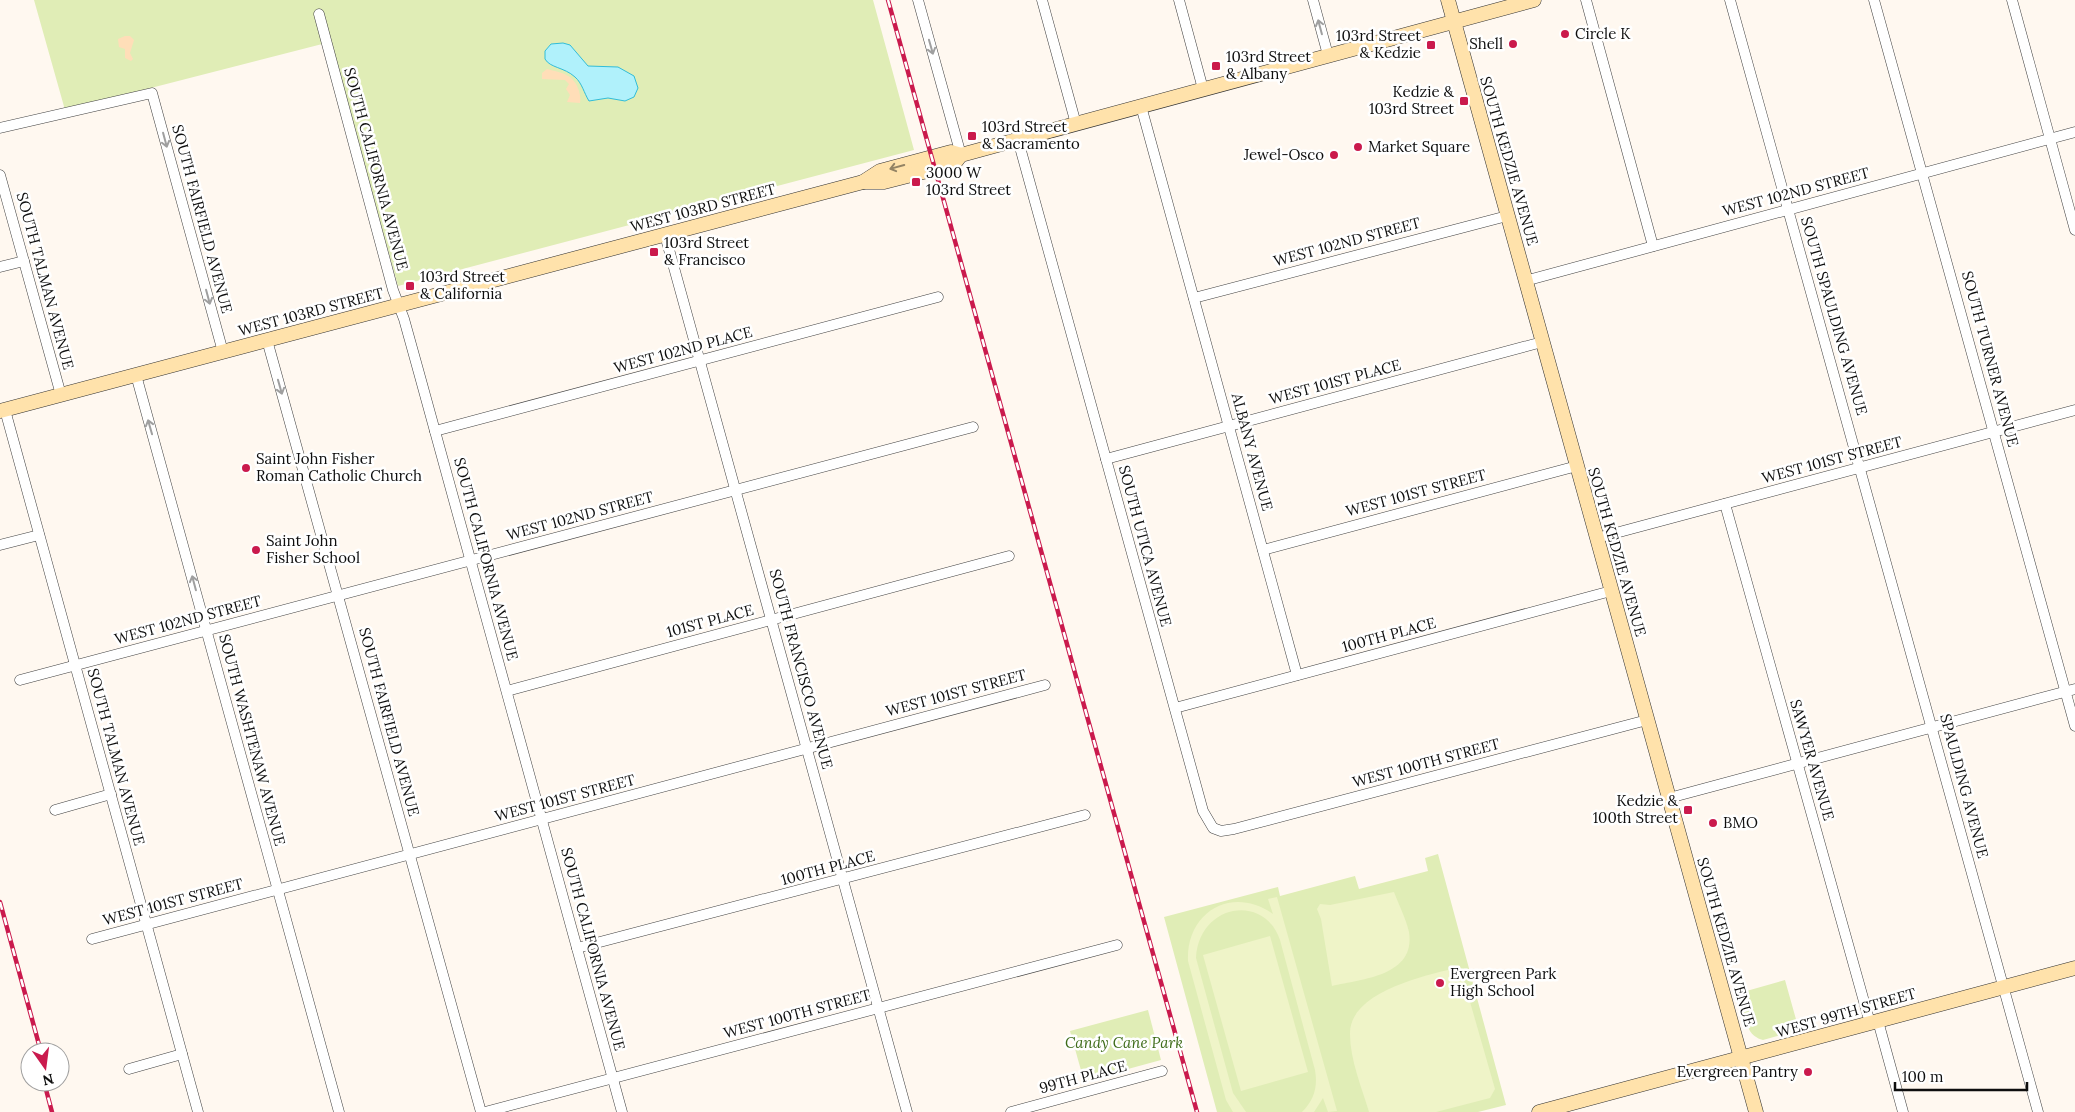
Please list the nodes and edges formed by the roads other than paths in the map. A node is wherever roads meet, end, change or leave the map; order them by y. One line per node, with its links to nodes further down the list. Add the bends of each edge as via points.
1 (918, 0): 21 (street, one-way to 21)
2 (1042, 0): 16 (street)
3 (1179, 0): 14 (street)
4 (1313, 0): 13 (street, one-way to 4)
5 (1448, 0): 12 (main road, SOUTH KEDZIE AVENUE)
6 (1534, 0): 12 (main road, WEST 103RD STREET)
7 (1586, 0): 28 (street)
8 (1730, 0): 24 (street, SOUTH SPAULDING AVENUE)
9 (1874, 0): 22 (street, SOUTH TURNER AVENUE)
10 (2012, 0): 19 (street)
11 (319, 14): 34 (street, SOUTH CALIFORNIA AVENUE)
12 (1453, 21): 13 (main road, WEST 103RD STREET); 25 (main road, SOUTH KEDZIE AVENUE)
13 (1328, 55): 14 (main road, WEST 103RD STREET)
14 (1203, 89): 15 (main road, WEST 103RD STREET)
15 (1141, 106): 16 (main road, WEST 103RD STREET); 33 (street, ALBANY AVENUE)
16 (1076, 124): 20 (main road, WEST 103RD STREET)
17 (0, 128): 37 (street, SOUTH FAIRFIELD AVENUE, one-way to 37, via 152,93)
18 (2075, 132): 19 (street, WEST 102ND STREET)
19 (2050, 139): 22 (street, WEST 102ND STREET); 26 (street)
20 (1018, 140): 21 (main road, WEST 103RD STREET); 47 (street, SOUTH UTICA AVENUE)
21 (961, 155): 27 (main road, WEST 103RD STREET, via 954,164 884,182 863,182)
22 (1923, 173): 24 (street, WEST 102ND STREET); 46 (street, SOUTH TURNER AVENUE)
23 (0, 174): 29 (street, SOUTH TALMAN AVENUE)
24 (1789, 209): 28 (street, WEST 102ND STREET); 49 (street, SOUTH SPAULDING AVENUE)
25 (1507, 216): 31 (main road, SOUTH KEDZIE AVENUE); 33 (street, WEST 102ND STREET)
26 (2075, 230)
27 (665, 234): 34 (main road, WEST 103RD STREET); 38 (street, SOUTH FRANCISCO AVENUE)
28 (1653, 246): 31 (street, WEST 102ND STREET)
29 (24, 261): 30 (street); 40 (street, SOUTH TALMAN AVENUE)
30 (0, 267)
31 (1525, 280): 36 (main road, SOUTH KEDZIE AVENUE)
32 (938, 297): 38 (street, WEST 102ND PLACE)
33 (1194, 298): 43 (street, ALBANY AVENUE)
34 (399, 305): 35 (main road, WEST 103RD STREET); 45 (street, SOUTH CALIFORNIA AVENUE)
35 (267, 340): 37 (main road, WEST 103RD STREET); 59 (street, SOUTH FAIRFIELD AVENUE, one-way to 59)
36 (1542, 342): 43 (street, WEST 101ST PLACE); 48 (main road, SOUTH KEDZIE AVENUE)
37 (223, 352): 39 (main road, WEST 103RD STREET)
38 (700, 360): 45 (street, WEST 102ND PLACE); 50 (street, SOUTH FRANCISCO AVENUE)
39 (136, 375): 40 (main road, WEST 103RD STREET); 61 (street, SOUTH WASHTENAW AVENUE, one-way to 39)
40 (61, 395): 42 (main road, WEST 103RD STREET)
41 (2075, 410): 46 (street, WEST 101ST STREET)
42 (2, 411): 52 (street, SOUTH TALMAN AVENUE)
43 (1229, 426): 47 (street, WEST 101ST PLACE); 55 (street, ALBANY AVENUE)
44 (973, 427): 50 (street, WEST 102ND STREET)
45 (435, 431): 57 (street, SOUTH CALIFORNIA AVENUE)
46 (1994, 432): 49 (street, WEST 101ST STREET); 66 (street, SOUTH TURNER AVENUE)
47 (1106, 459): 68 (street, SOUTH UTICA AVENUE)
48 (1577, 466): 53 (main road, SOUTH KEDZIE AVENUE); 55 (street, WEST 101ST STREET)
49 (1861, 467): 51 (street, WEST 101ST STREET); 71 (street, SPAULDING AVENUE)
50 (736, 490): 57 (street, WEST 102ND STREET); 60 (street, SOUTH FRANCISCO AVENUE)
51 (1725, 504): 53 (street, WEST 101ST STREET); 73 (street, SAWYER AVENUE)
52 (39, 535): 54 (street); 62 (street, SOUTH TALMAN AVENUE)
53 (1597, 538): 58 (main road, SOUTH KEDZIE AVENUE)
54 (0, 546)
55 (1263, 550): 63 (street, ALBANY AVENUE)
56 (1009, 556): 60 (street, 101ST PLACE)
57 (470, 560): 59 (street, WEST 102ND STREET); 67 (street, SOUTH CALIFORNIA AVENUE)
58 (1611, 591): 63 (street, 100TH PLACE); 69 (main road, SOUTH KEDZIE AVENUE)
59 (338, 595): 61 (street, WEST 102ND STREET); 80 (street, SOUTH FAIRFIELD AVENUE)
60 (772, 620): 67 (street, 101ST PLACE); 72 (street, SOUTH FRANCISCO AVENUE)
61 (207, 630): 62 (street, WEST 102ND STREET); 82 (street, SOUTH WASHTENAW AVENUE)
62 (75, 665): 64 (street, WEST 102ND STREET); 74 (street, SOUTH TALMAN AVENUE)
63 (1297, 675): 68 (street, 100TH PLACE)
64 (20, 680)
65 (1045, 685): 72 (street, WEST 101ST STREET)
66 (2070, 690): 70 (street, SOUTH TURNER AVENUE); 71 (street)
67 (506, 692): 78 (street, SOUTH CALIFORNIA AVENUE)
68 (1175, 708): 79 (street, SOUTH UTICA AVENUE, via 1203,811)
69 (1647, 720): 75 (main road, SOUTH KEDZIE AVENUE); 79 (street, WEST 100TH STREET, via 1234,829 1222,831)
70 (2075, 726)
71 (1932, 727): 73 (street); 88 (street, SPAULDING AVENUE)
72 (807, 749): 78 (street, WEST 101ST STREET); 81 (street, SOUTH FRANCISCO AVENUE)
73 (1797, 763): 75 (street); 90 (street, SAWYER AVENUE)
74 (111, 794): 76 (street); 83 (street, SOUTH TALMAN AVENUE)
75 (1669, 798): 92 (main road, SOUTH KEDZIE AVENUE)
76 (55, 810)
77 (1085, 815): 81 (street, 100TH PLACE)
78 (542, 819): 80 (street, WEST 101ST STREET); 86 (street, SOUTH CALIFORNIA AVENUE)
79 (1213, 828)
80 (409, 855): 82 (street, WEST 101ST STREET); 98 (street, SOUTH FAIRFIELD AVENUE)
81 (843, 880): 86 (street, 100TH PLACE); 89 (street, SOUTH FRANCISCO AVENUE)
82 (278, 890): 83 (street, WEST 101ST STREET); 97 (street, SOUTH WASHTENAW AVENUE)
83 (146, 924): 84 (street, WEST 101ST STREET); 91 (street, SOUTH TALMAN AVENUE)
84 (92, 939)
85 (1117, 945): 89 (street, WEST 100TH STREET)
86 (577, 948): 95 (street, SOUTH CALIFORNIA AVENUE)
87 (2075, 968): 88 (main road, WEST 99TH STREET)
88 (2003, 987): 90 (main road, WEST 99TH STREET); 106 (street, SPAULDING AVENUE)
89 (878, 1008): 95 (street, WEST 100TH STREET); 101 (street, SOUTH FRANCISCO AVENUE)
90 (1874, 1022): 92 (main road, WEST 99TH STREET); 105 (street, SAWYER AVENUE)
91 (182, 1054): 93 (street); 96 (street, SOUTH TALMAN AVENUE)
92 (1741, 1059): 103 (main road, WEST 99TH STREET); 104 (main road, SOUTH KEDZIE AVENUE)
93 (129, 1069)
94 (1162, 1072): 102 (street, 99TH PLACE)
95 (613, 1078): 99 (street, WEST 100TH STREET); 100 (street, SOUTH CALIFORNIA AVENUE)
96 (198, 1112)
97 (339, 1112)
98 (481, 1112)
99 (485, 1112)
100 (622, 1112)
101 (907, 1112)
102 (1012, 1112)
103 (1539, 1112)
104 (1756, 1112)
105 (1904, 1112)
106 (2038, 1112)

